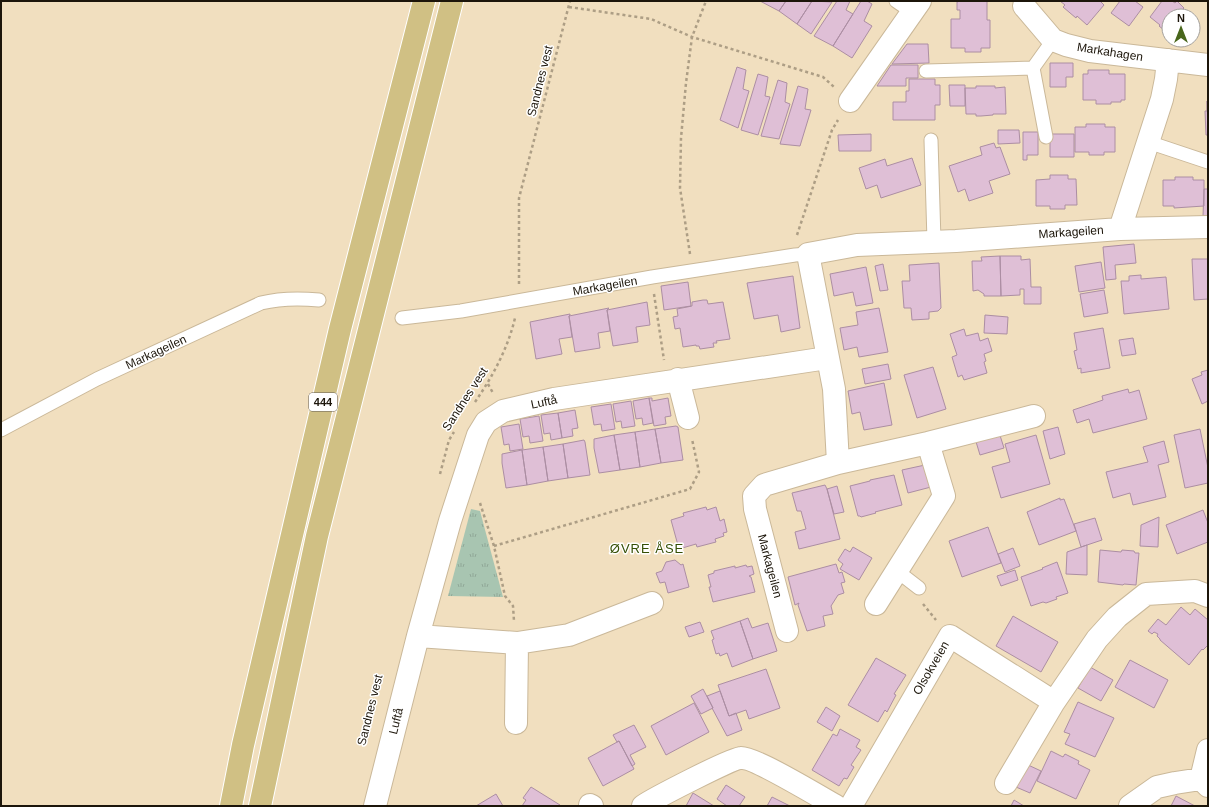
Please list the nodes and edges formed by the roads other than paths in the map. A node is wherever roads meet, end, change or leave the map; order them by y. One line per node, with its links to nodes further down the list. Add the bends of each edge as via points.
1 (424, 1): 42 (highway, 444, via 340,329)
2 (452, 1): 43 (highway, 444, via 317,536)
3 (1023, 3): 5 (street)
4 (909, 5): 10 (street)
5 (1053, 40): 6 (street, Markahagen, via 1090,51); 8 (lane)
6 (1168, 60): 7 (street, Markahagen); 13 (street, via 1162,99)
7 (1208, 65)
8 (1033, 68): 9 (lane); 11 (lane)
9 (926, 71)
10 (850, 101)
11 (1046, 137)
12 (931, 140): 17 (lane)
13 (1148, 142): 14 (lane); 16 (street)
14 (1208, 162)
15 (1208, 227): 16 (street, Markageilen)
16 (1120, 228): 17 (street, Markageilen)
17 (934, 242): 18 (street, Markageilen, via 857,245)
18 (801, 255): 20 (lane, Markageilen, via 652,277 461,311); 21 (street)
19 (319, 300): 25 (lane, Markageilen, via 286,298 261,302 97,379)
20 (402, 318)
21 (827, 358): 22 (street, Luftå); 27 (street, via 834,389)
22 (673, 380): 24 (street); 34 (street, Luftå, via 554,399 503,411 486,422 478,435)
23 (1034, 416): 26 (street, Markageilen)
24 (688, 418)
25 (1, 430)
26 (928, 443): 27 (street, Markageilen); 28 (street, via 944,496)
27 (838, 463): 33 (street, Markageilen, via 764,485 754,496 755,509)
28 (897, 571): 29 (lane); 32 (street)
29 (919, 588)
30 (1208, 596): 36 (street, via 1195,591 1146,594 1117,617 1097,639)
31 (652, 603): 35 (street, via 570,635)
32 (876, 604)
33 (787, 631)
34 (418, 636): 35 (street); 44 (street, Luftå)
35 (516, 643): 37 (street)
36 (1054, 702): 39 (street); 47 (street, Olsokveien, via 950,636)
37 (516, 724)
38 (1208, 750): 40 (street)
39 (1006, 783)
40 (1204, 783): 41 (street, via 1175,783 1158,787)
41 (1134, 805)
42 (231, 806)
43 (260, 806)
44 (375, 806)
45 (643, 806): 46 (street, via 726,763 741,758 757,763)
46 (836, 806)
47 (851, 806)

